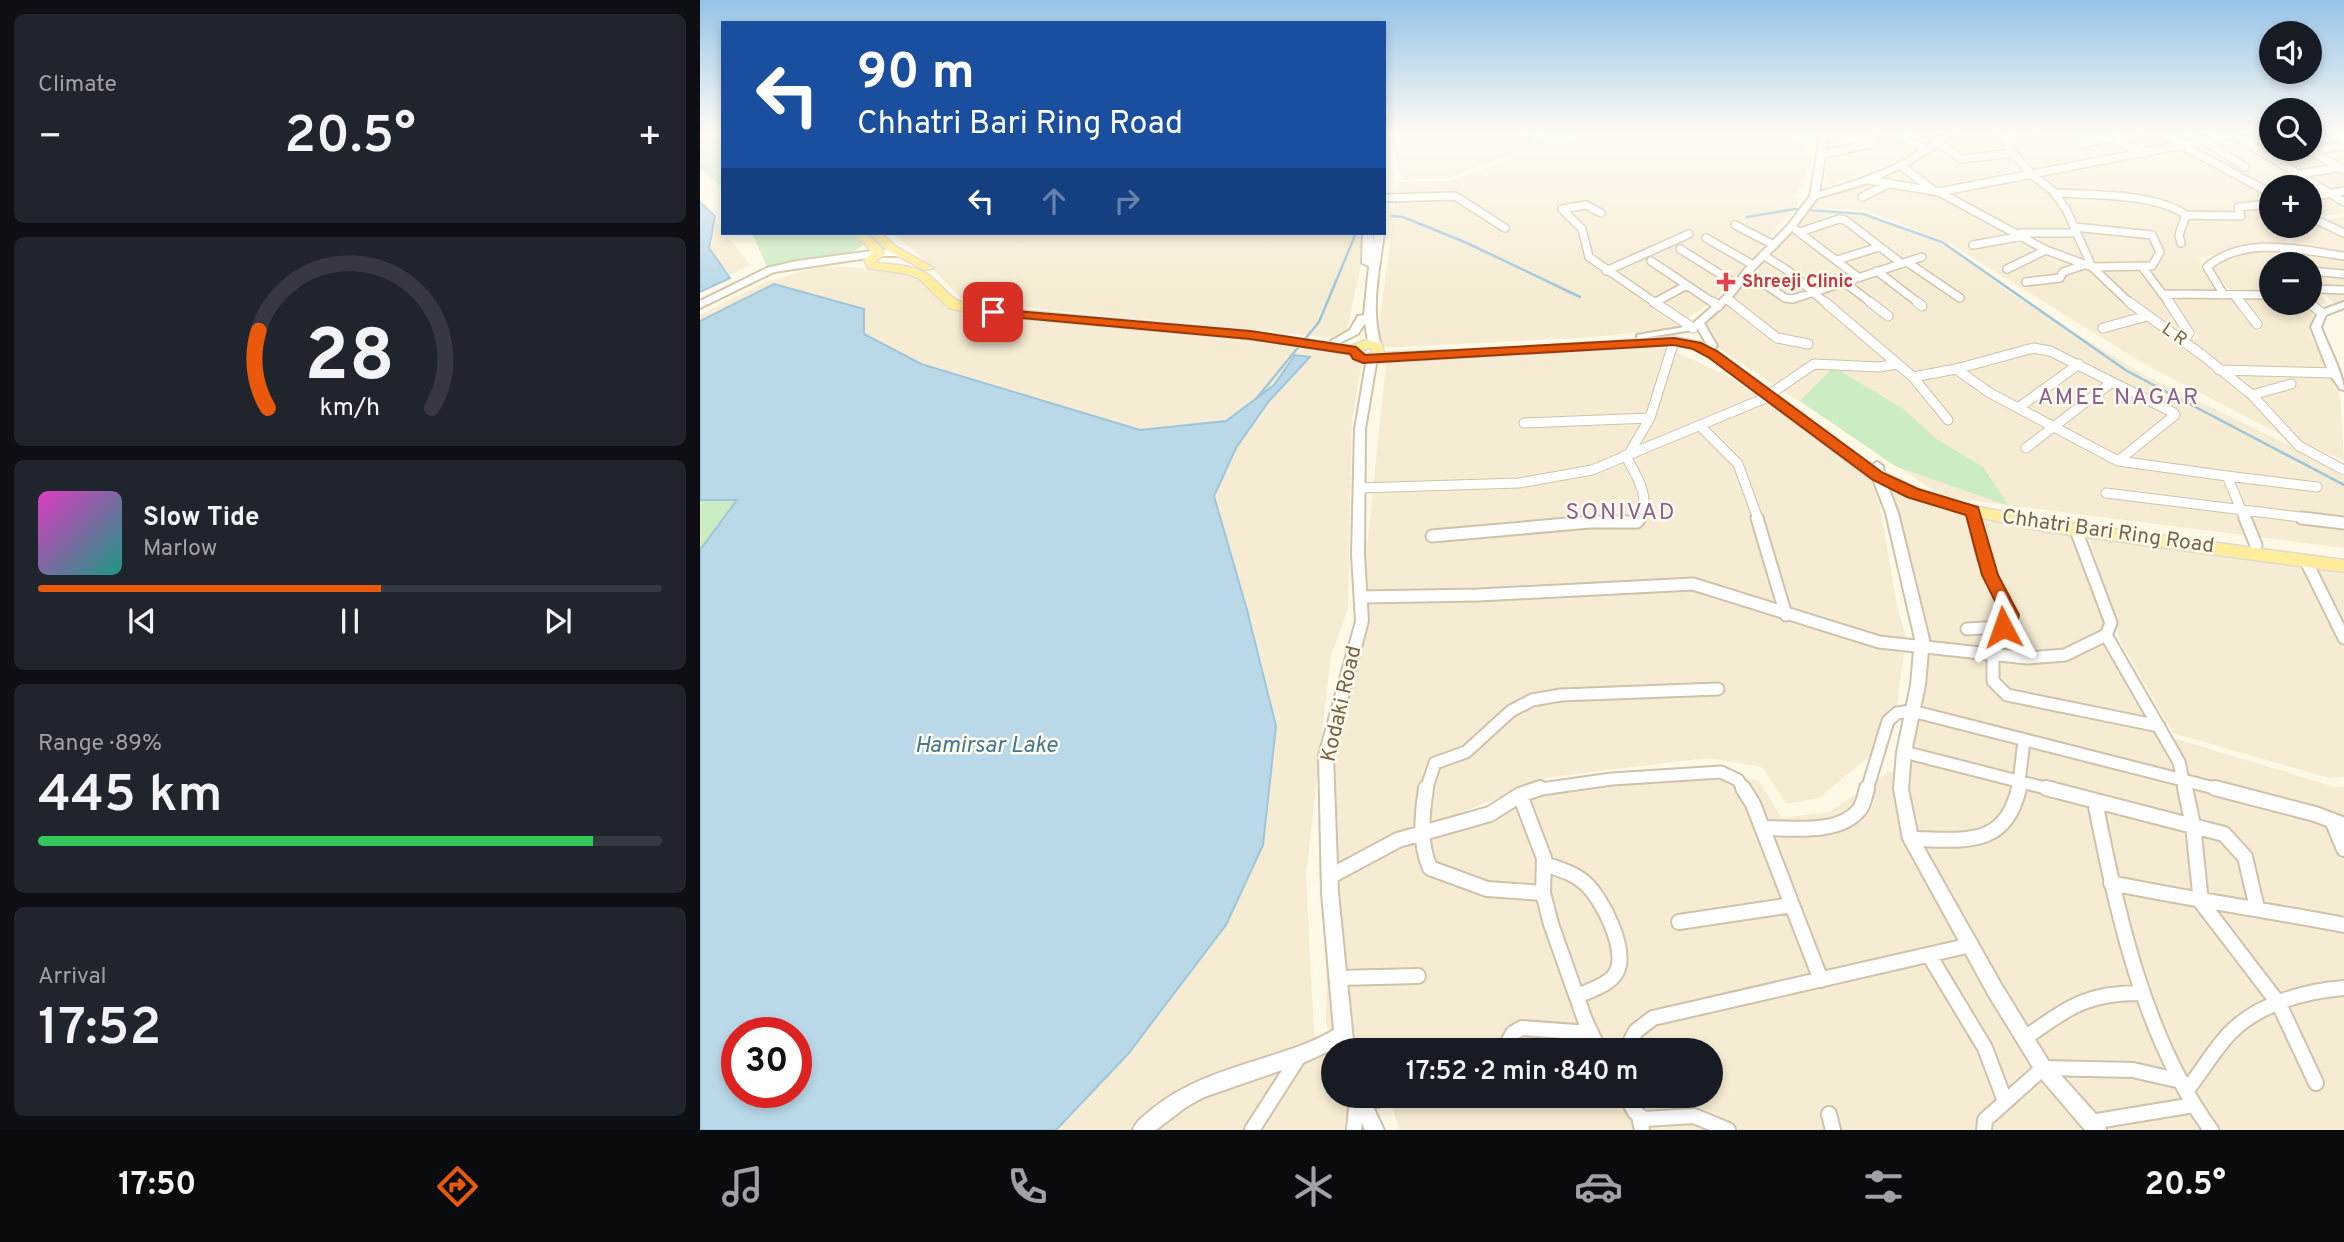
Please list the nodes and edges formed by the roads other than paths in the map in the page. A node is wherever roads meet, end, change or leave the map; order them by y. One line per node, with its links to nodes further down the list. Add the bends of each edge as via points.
1 (1816, 185): 14 (street)
2 (1852, 185): 14 (street)
3 (1887, 185): 15 (street)
4 (1899, 185): 10 (street)
5 (1927, 185): 10 (street)
6 (1975, 185): 10 (street)
7 (2044, 185): 11 (street, L R)
8 (2316, 185): 12 (street)
9 (2344, 191): 12 (street)
10 (1937, 192): 29 (street)
11 (2054, 193): 20 (street, via 2151,202 2176,207); 26 (street, L R)
12 (2330, 193): 13 (street); 17 (street)
13 (2322, 195)
14 (1814, 196): 25 (street)
15 (1862, 197)
16 (1386, 198): 24 (street, via 1455,196)
17 (2344, 202)
18 (2259, 205): 20 (street, via 2238,207 2241,216)
19 (1601, 213): 56 (street, via 1586,205 1562,209 1582,229 1589,257)
20 (2186, 215): 35 (street)
21 (2322, 222): 22 (street)
22 (2325, 223): 27 (street)
23 (1735, 225): 36 (street)
24 (1504, 228)
25 (1796, 229): 36 (street); 38 (street, via 1842,219); 48 (street)
26 (2075, 230): 29 (street); 52 (street, L R); 53 (street, via 2152,235 2160,252 2152,266)
27 (2344, 233)
28 (1689, 234): 56 (street)
29 (2020, 234): 37 (street); 41 (street)
30 (862, 235): 43 (main road)
31 (878, 235): 44 (main road, Chhatri Bari Ring Road)
32 (1368, 235): 83 (main road)
33 (1379, 235): 93 (main road)
34 (1706, 238): 54 (street)
35 (2181, 243)
36 (1774, 245): 45 (street)
37 (1973, 245)
38 (1879, 247): 48 (street); 50 (street)
39 (1680, 248): 63 (street)
40 (2282, 249): 42 (street); 46 (street); 69 (street, via 2241,249 2213,259 2207,267)
41 (2046, 250): 52 (street); 55 (street)
42 (2285, 252)
43 (880, 253): 44 (main road); 51 (main road, via 870,260); 75 (main road, via 771,270)
44 (903, 255): 88 (main road, Chhatri Bari Ring Road, via 931,270 961,301)
45 (1763, 256): 54 (street); 67 (street, via 1777,262)
46 (2344, 256)
47 (1922, 257): 50 (street)
48 (1837, 260): 60 (street)
49 (1651, 261): 64 (street)
50 (1904, 262): 57 (street); 72 (street)
51 (872, 266): 78 (main road, via 785,272); 93 (main road, Chhatri Bari Ring Road, via 911,271 953,305 973,310)
52 (2088, 266): 53 (street); 62 (street, via 2063,272 2060,278); 82 (street, L R)
53 (2143, 268): 68 (street)
54 (1750, 269): 63 (street); 67 (street, via 1789,299)
55 (2007, 269)
56 (1606, 271): 74 (street)
57 (1877, 271): 60 (street); 77 (street)
58 (2322, 272): 59 (street)
59 (2344, 274)
60 (1858, 277): 61 (street)
61 (1844, 282): 67 (street); 81 (street)
62 (2026, 282)
63 (1737, 284): 73 (street)
64 (1687, 285): 73 (street); 74 (street)
65 (2344, 290): 66 (street)
66 (2322, 291)
67 (1812, 293): 94 (street)
68 (2162, 294): 69 (street); 90 (street, via 2189,333)
69 (2224, 295): 70 (street)
70 (2234, 295): 71 (street); 84 (street)
71 (2259, 295)
72 (1960, 298)
73 (1722, 302): 85 (street); 91 (street, via 1777,338)
74 (1654, 303): 85 (street)
75 (700, 304)
76 (2344, 305): 79 (street)
77 (1922, 306)
78 (700, 311)
79 (2322, 313)
80 (2321, 315): 98 (street, via 2316,327)
81 (1888, 316)
82 (2147, 316): 86 (street); 90 (street, L R)
83 (1362, 318): 88 (main road, via 1354,332); 93 (main road)
84 (2257, 324)
85 (1696, 325): 87 (street, via 1683,332); 92 (street)
86 (2103, 328)
87 (1640, 337): 92 (main road, Chhatri Bari Ring Road, via 1674,335); 93 (main road, Chhatri Bari Ring Road)
88 (1337, 341): 93 (main road, Chhatri Bari Ring Road)
89 (1674, 341): 93 (main road, Chhatri Bari Ring Road, via 1510,352); 103 (main road, Chhatri Bari Ring Road, via 1697,345); 106 (street)
90 (2183, 341): 97 (street, L R)
91 (1808, 344)
92 (1712, 346): 103 (main road, Chhatri Bari Ring Road)
93 (1368, 351): 118 (street, Kodaki Road)
94 (1897, 364): 99 (street); 103 (street, via 1814,364)
95 (2079, 364): 96 (street, via 2033,348); 100 (street); 105 (street)
96 (1956, 369): 99 (street); 105 (street)
97 (2219, 370): 98 (street); 104 (street, L R)
98 (2334, 373): 102 (street)
99 (1913, 377): 107 (street)
100 (2112, 382): 110 (street); 113 (street, via 2175,415)
101 (2291, 384): 104 (street)
102 (2344, 387)
103 (1771, 395): 109 (street); 115 (main road, Chhatri Bari Ring Road)
104 (2252, 395): 114 (street, L R, via 2299,446)
105 (2018, 408): 110 (street)
106 (1650, 418): 108 (street); 112 (street)
107 (1948, 420)
108 (1524, 423)
109 (1700, 426): 112 (street); 130 (street, via 1738,464)
110 (2054, 428): 111 (street); 113 (street)
111 (2026, 448)
112 (1628, 454): 118 (street, via 1592,470 1519,483); 124 (street, via 1645,504 1637,522)
113 (2118, 461): 116 (street)
114 (2344, 470)
115 (1878, 471): 120 (main road, Chhatri Bari Ring Road, via 1913,493); 125 (main road, Chhatri Bari Ring Road, via 1916,486 2047,518); 134 (street)
116 (2227, 475): 117 (street); 121 (street)
117 (2317, 487)
118 (1359, 488): 129 (street, Kodaki Road)
119 (2106, 493): 121 (street)
120 (1973, 511): 123 (main road, Chhatri Bari Ring Road); 131 (street, via 1983,557 2011,620 2003,627)
121 (2241, 511): 122 (street); 125 (street)
122 (2344, 523)
123 (2076, 530): 127 (main road, Chhatri Bari Ring Road); 132 (street, via 2108,609 2111,623)
124 (1432, 536)
125 (2256, 545): 126 (main road, Chhatri Bari Ring Road)
126 (2344, 557)
127 (2306, 561): 128 (main road, Chhatri Bari Ring Road); 133 (street)
128 (2344, 566)
129 (1361, 597): 130 (street, via 1693,584); 152 (street, Kodaki Road, via 1362,621 1326,755)
130 (1786, 615): 134 (street, via 1879,642)
131 (1967, 629)
132 (2106, 635): 135 (street, via 2065,654); 138 (street)
133 (2344, 638)
134 (1922, 646): 135 (street); 137 (street)
135 (1993, 656): 138 (street, via 1993,681 2007,695)
136 (1718, 689): 148 (street, via 1532,700 1511,711 1466,752 1435,763)
137 (1912, 711): 139 (street); 140 (street); 147 (street, via 1897,713 1888,721 1856,814 1834,824)
138 (2159, 726): 142 (street)
139 (2024, 741): 141 (street); 142 (street)
140 (1904, 752): 141 (street); 149 (street, via 1900,789)
141 (2021, 782): 144 (street); 149 (street, via 2013,809 1993,832 1980,838)
142 (2185, 782): 145 (street); 146 (street)
143 (1520, 795): 147 (street, via 1561,785 1721,772 1738,780); 148 (street, via 1490,814); 151 (street)
144 (2095, 800): 146 (street); 153 (street)
145 (2338, 823): 150 (street)
146 (2193, 825): 155 (street); 157 (street, via 2224,834 2242,849)
147 (1762, 828): 156 (street)
148 (1421, 832): 152 (street); 154 (street, via 1427,864 1435,872 1487,889)
149 (1912, 839): 160 (street)
150 (2344, 849)
151 (1545, 864): 154 (street); 167 (street, via 1585,882 1606,914 1616,944 1616,973)
152 (1329, 877): 163 (street, Kodaki Road)
153 (2111, 883): 155 (street); 166 (street)
154 (1543, 893): 167 (street)
155 (2201, 902): 157 (street); 168 (street)
156 (1792, 905): 158 (street); 164 (street)
157 (2258, 908): 159 (street)
158 (1679, 922)
159 (2344, 925)
160 (1970, 946): 161 (street); 174 (street)
161 (1929, 955): 164 (street); 180 (street, via 1985,1048)
162 (1418, 976): 163 (street)
163 (1338, 978): 170 (street, Kodaki Road)
164 (1821, 980): 173 (street, via 1653,1018)
165 (2344, 988): 168 (street)
166 (2143, 993): 174 (street, via 2097,994); 179 (street)
167 (1578, 996): 169 (street)
168 (2279, 1004): 178 (street); 179 (street, via 2230,1034)
169 (1590, 1033): 171 (street, via 1522,1028); 172 (street)
170 (1345, 1038)
171 (1510, 1038)
172 (1593, 1038)
173 (1631, 1038)
174 (2025, 1038): 177 (street)
175 (1321, 1049): 176 (street)
176 (1300, 1055): 185 (street, via 1219,1080 1182,1097); 186 (street)
177 (2043, 1068): 179 (street, via 2133,1070); 180 (street); 184 (street)
178 (2316, 1083)
179 (2187, 1092): 184 (street); 191 (street)
180 (2005, 1101): 190 (street, via 1985,1120)
181 (1358, 1108): 187 (street)
182 (1365, 1108): 188 (street)
183 (1640, 1123): 189 (street, via 1694,1116)
184 (2094, 1126)
185 (1142, 1130)
186 (1252, 1130)
187 (1354, 1130)
188 (1375, 1130)
189 (1728, 1130)
190 (1984, 1130)
191 (2211, 1130)

